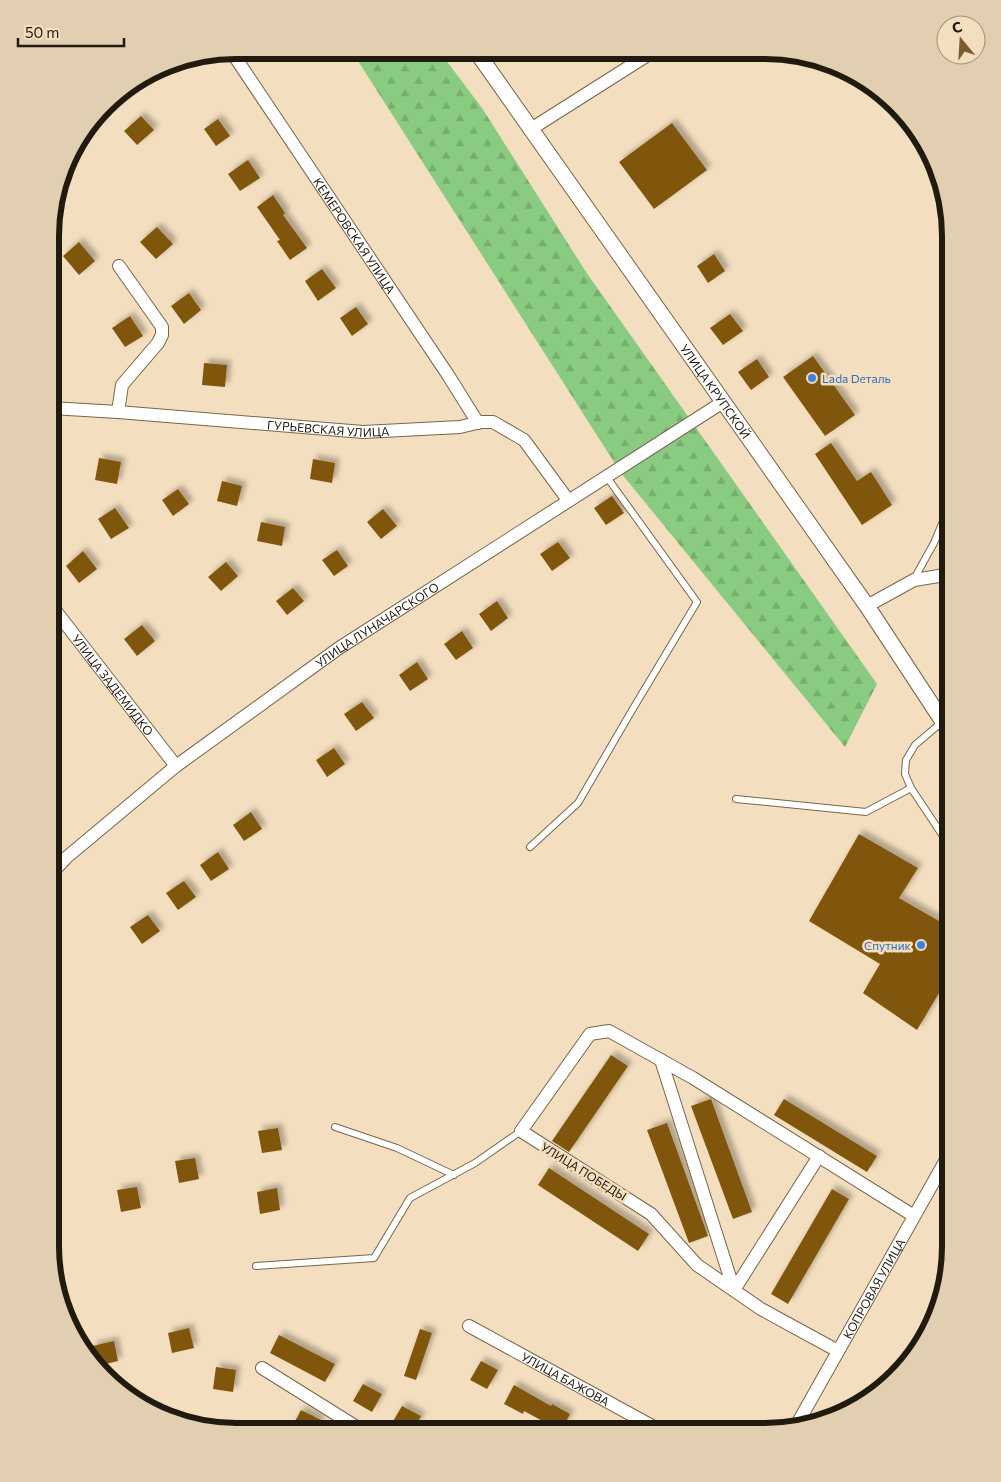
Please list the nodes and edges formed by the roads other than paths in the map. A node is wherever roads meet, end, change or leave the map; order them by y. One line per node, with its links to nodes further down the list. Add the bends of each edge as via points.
1 (236, 59): 9 (street, КЕМЕРОВСКАЯ УЛИЦА)
2 (482, 59): 4 (street, УЛИЦА КРУПСКОЙ)
3 (641, 59): 4 (street)
4 (531, 129): 6 (street, УЛИЦА КРУПСКОЙ)
5 (119, 266): 8 (street, via 162,327 162,335 122,385)
6 (723, 402): 10 (street, УЛИЦА ЛУНАЧАРСКОГО); 15 (street, УЛИЦА КРУПСКОЙ)
7 (59, 408): 8 (street, ГУРЬЕВСКАЯ УЛИЦА)
8 (118, 412): 9 (street, ГУРЬЕВСКАЯ УЛИЦА, via 363,432)
9 (478, 423): 11 (street, ГУРЬЕВСКАЯ УЛИЦА, via 493,422 524,440)
10 (606, 476): 11 (street, УЛИЦА ЛУНАЧАРСКОГО); 23 (lane, via 697,602 578,804)
11 (568, 500): 19 (street, УЛИЦА ЛУНАЧАРСКОГО, via 340,648)
12 (942, 524): 14 (lane)
13 (942, 575): 14 (street)
14 (914, 580): 15 (street)
15 (867, 606): 17 (street, УЛИЦА КРУПСКОЙ)
16 (59, 615): 19 (street, УЛИЦА ЗАДЕМИДКО)
17 (942, 720)
18 (942, 731): 20 (lane, via 915,745 906,760 905,774)
19 (176, 766): 24 (street, УЛИЦА ЛУНАЧАРСКОГО)
20 (911, 788): 21 (lane, via 866,812); 22 (lane)
21 (736, 799)
22 (942, 834)
23 (530, 847)
24 (59, 866)
25 (661, 1060): 27 (street, via 609,1031 590,1034); 28 (street); 33 (street)
26 (335, 1127): 30 (lane, via 397,1148)
27 (521, 1131): 30 (lane); 33 (street, УЛИЦА ПОБЕДЫ, via 651,1214 697,1265)
28 (819, 1156): 31 (street); 33 (street)
29 (942, 1167): 31 (street, КОПРОВАЯ УЛИЦА)
30 (454, 1175): 32 (lane, via 410,1198 374,1258)
31 (914, 1216): 35 (street, КОПРОВАЯ УЛИЦА)
32 (256, 1266)
33 (734, 1290): 35 (street, УЛИЦА ПОБЕДЫ, via 761,1309)
34 (469, 1326): 39 (street, УЛИЦА БАЖОВА)
35 (838, 1351): 37 (street, КОПРОВАЯ УЛИЦА)
36 (262, 1368): 38 (street)
37 (799, 1420)
38 (350, 1423)
39 (647, 1423)

